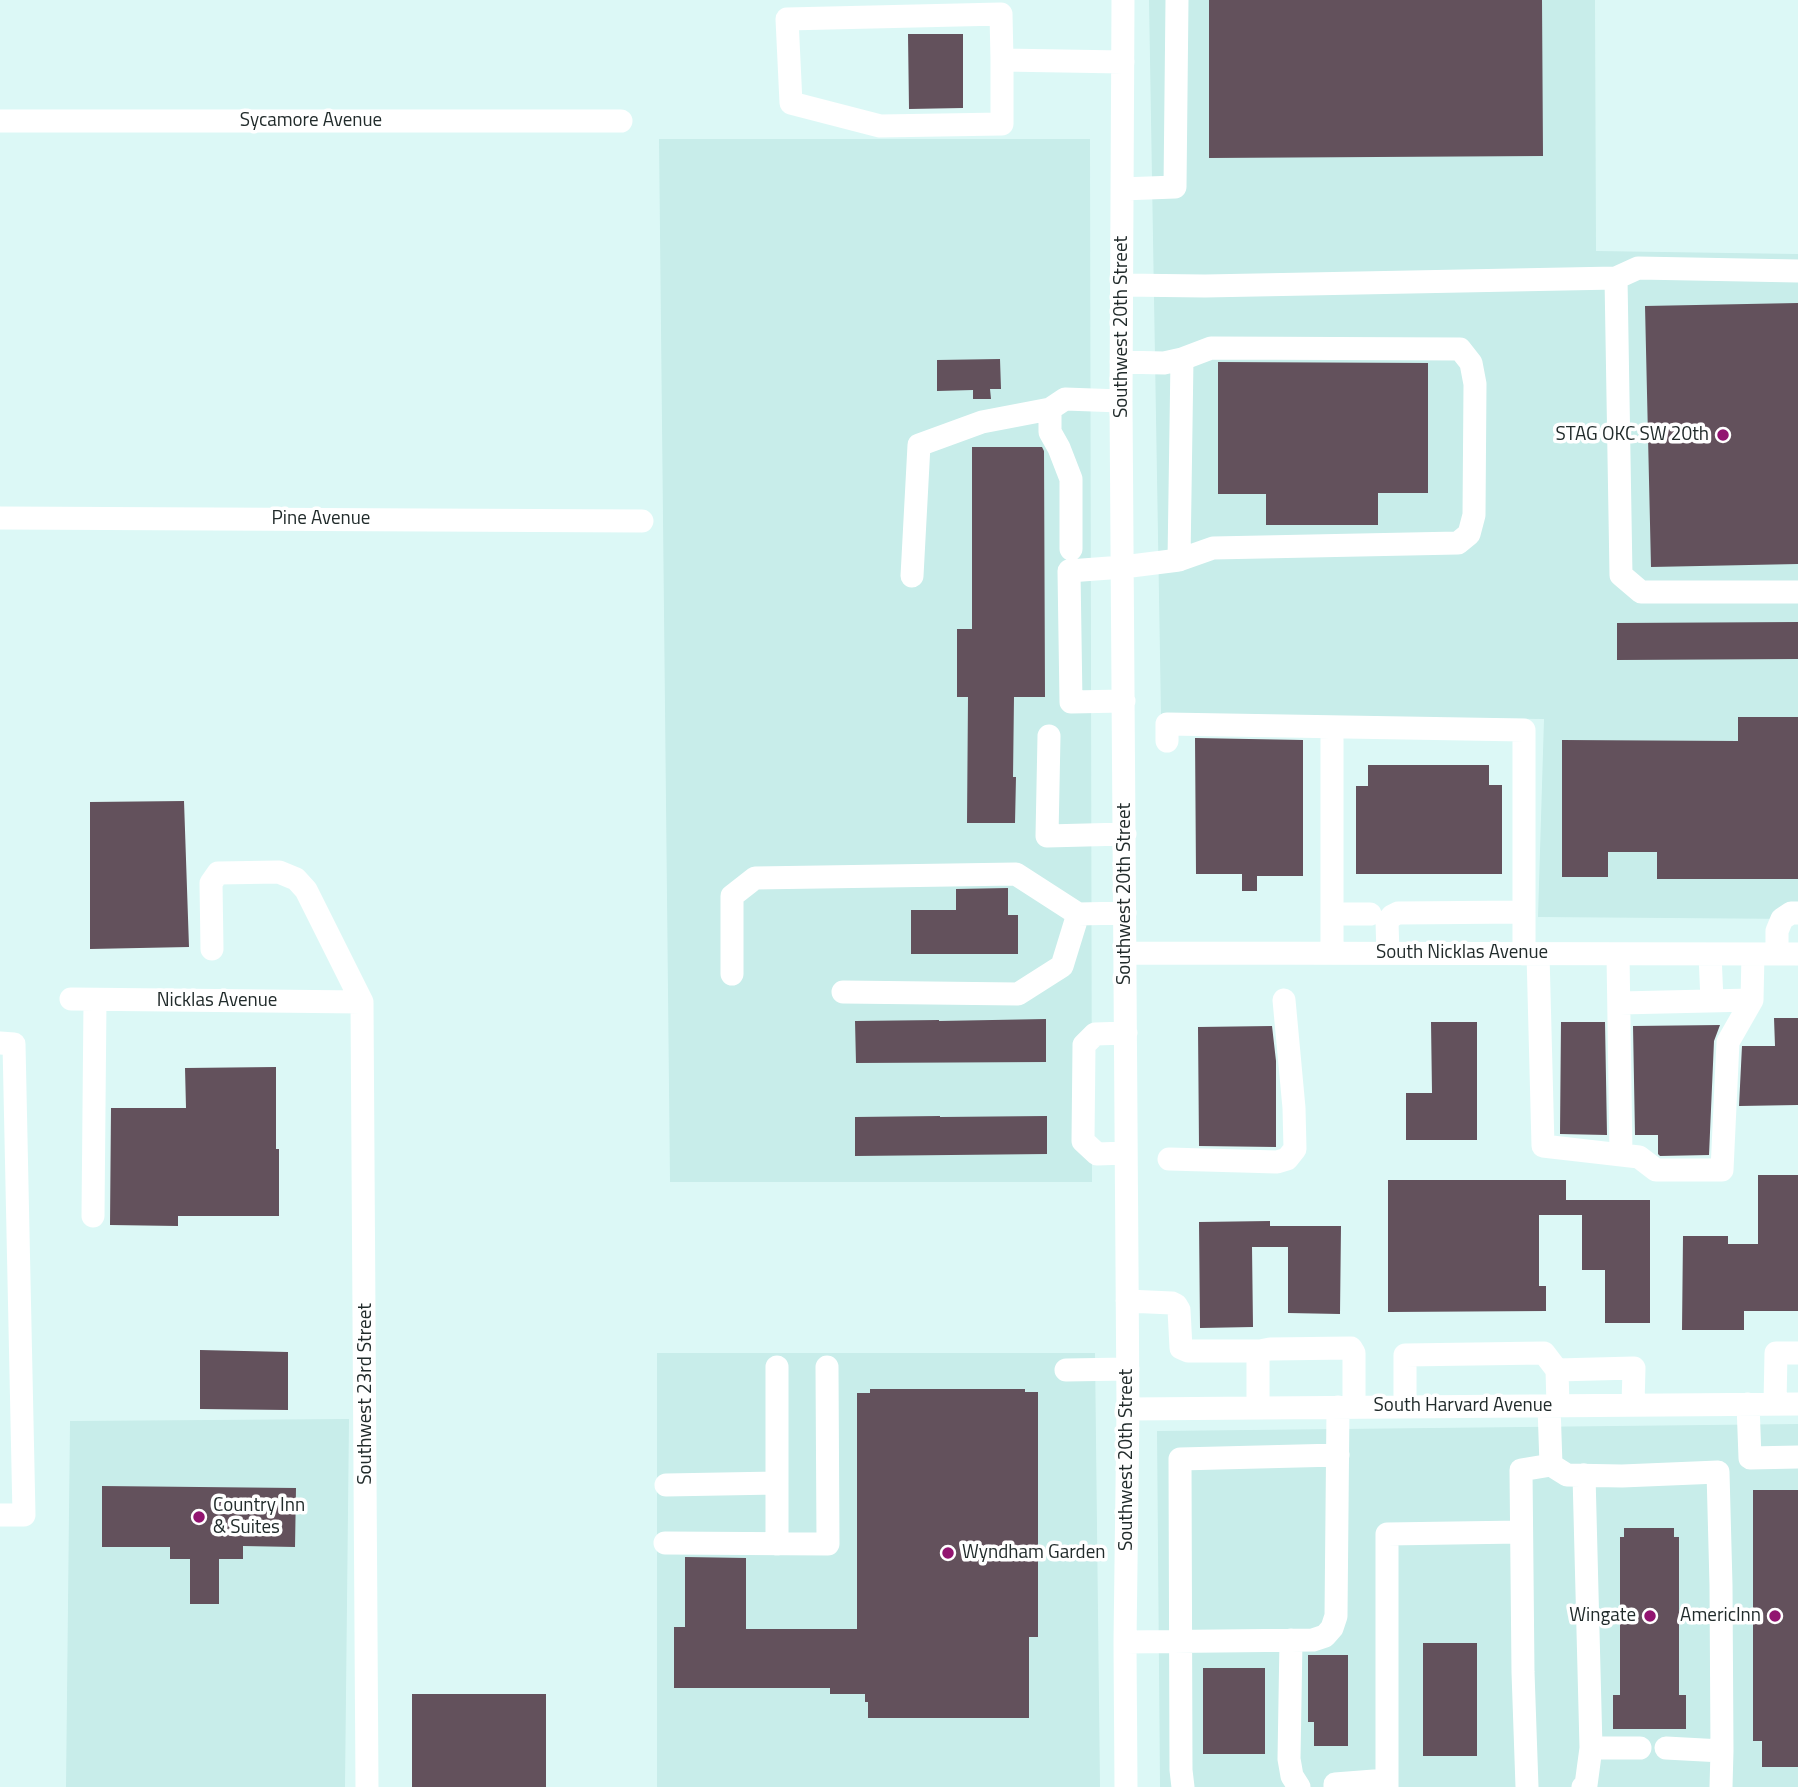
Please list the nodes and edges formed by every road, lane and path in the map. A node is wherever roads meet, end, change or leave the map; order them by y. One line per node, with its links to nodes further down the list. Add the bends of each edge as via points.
1 (1123, 0): 4 (street, Southwest 20th Street)
2 (1177, 0): 7 (street, via 1175,187)
3 (1002, 60): 3 (street, via 1001,14 787,19 791,103 880,126 1002,124); 4 (street)
4 (1123, 62): 7 (street, Southwest 20th Street)
5 (0, 121): 6 (street, Sycamore Avenue)
6 (621, 121)
7 (1122, 189): 10 (street, Southwest 20th Street)
8 (1798, 271): 9 (street, via 1638,268)
9 (1616, 278): 10 (street); 21 (street, via 1621,575 1641,592)
10 (1122, 285): 12 (street, Southwest 20th Street)
11 (1182, 359): 12 (street); 18 (street); 18 (street, via 1211,348 1460,349 1471,363 1475,384 1474,515 1469,534 1458,543 1213,548)
12 (1121, 362): 13 (street, Southwest 20th Street)
13 (1121, 401): 14 (street, via 1065,399); 19 (street, Southwest 20th Street)
14 (1050, 409): 17 (street, via 1050,432 1071,479); 20 (street, via 982,422 919,445)
15 (0, 518): 16 (street, Pine Avenue)
16 (642, 521)
17 (1071, 550)
18 (1179, 560): 19 (street)
19 (1123, 568): 22 (street, Southwest 20th Street); 22 (street, via 1069,571 1071,702)
20 (912, 576)
21 (1798, 592)
22 (1124, 701): 26 (street, Southwest 20th Street)
23 (1332, 727): 25 (street, via 1167,724); 27 (street, via 1524,730); 31 (street)
24 (1049, 736): 26 (street, via 1047,836)
25 (1167, 741)
26 (1125, 834): 28 (street, Southwest 20th Street)
27 (1524, 912): 36 (street, via 1398,913 1388,922); 37 (street)
28 (1125, 913): 30 (street); 34 (street, Southwest 20th Street)
29 (1798, 913): 41 (street, via 1782,919 1777,930)
30 (1078, 914): 42 (street, via 1016,874 755,878 732,896); 43 (street, via 1062,966 1018,994)
31 (1332, 914): 32 (street); 35 (street)
32 (1370, 914)
33 (212, 948): 49 (street, via 211,883 218,873 279,872 296,879 306,890)
34 (1125, 953): 35 (street, South Nicklas Avenue); 51 (street, Southwest 20th Street)
35 (1332, 953): 36 (street, South Nicklas Avenue)
36 (1388, 953): 37 (street, South Nicklas Avenue)
37 (1531, 954): 38 (street, South Nicklas Avenue); 54 (street, via 1543,1146)
38 (1618, 954): 39 (street, South Nicklas Avenue); 50 (street)
39 (1710, 954): 40 (street, South Nicklas Avenue); 48 (street)
40 (1753, 954): 41 (street, South Nicklas Avenue); 47 (street)
41 (1788, 954)
42 (732, 974)
43 (843, 992)
44 (71, 999): 45 (street, Nicklas Avenue)
45 (95, 1000): 49 (street, Nicklas Avenue); 56 (street)
46 (1284, 1000): 55 (street, via 1295,1149 1277,1162)
47 (1752, 1000): 48 (street); 54 (street, via 1728,1042 1722,1170 1656,1170 1639,1157)
48 (1712, 1001): 50 (street)
49 (362, 1002): 91 (street, Southwest 23rd Street)
50 (1620, 1003): 54 (street)
51 (1126, 1033): 53 (street, Southwest 20th Street); 53 (street, via 1095,1034 1084,1045 1083,1141 1097,1154)
52 (0, 1043): 79 (street, via 14,1044 24,1515)
53 (1126, 1153): 57 (street, Southwest 20th Street)
54 (1621, 1155)
55 (1169, 1159)
56 (93, 1216)
57 (1127, 1301): 58 (street, via 1176,1305 1181,1348 1188,1351); 62 (street, Southwest 20th Street)
58 (1260, 1351): 69 (street, via 1351,1348); 71 (street)
59 (1798, 1353): 66 (street, via 1776,1353)
60 (777, 1367): 77 (street)
61 (827, 1367): 82 (street, via 828,1544)
62 (1128, 1369): 63 (street); 72 (street, Southwest 20th Street)
63 (1066, 1370)
64 (1557, 1370): 67 (street, via 1634,1368); 68 (street); 70 (street, via 1544,1353 1405,1355)
65 (1748, 1404): 66 (street, South Harvard Avenue); 67 (street, South Harvard Avenue); 74 (street, via 1750,1458)
66 (1787, 1404)
67 (1633, 1405): 68 (street, South Harvard Avenue)
68 (1553, 1406): 70 (street, South Harvard Avenue); 75 (street)
69 (1346, 1407): 70 (street, South Harvard Avenue); 71 (street, South Harvard Avenue); 73 (street)
70 (1405, 1407)
71 (1258, 1408): 72 (street, South Harvard Avenue)
72 (1128, 1409): 85 (street, Southwest 20th Street)
73 (1338, 1455): 83 (street, via 1336,1616 1325,1636); 84 (street, via 1180,1460)
74 (1798, 1457)
75 (1551, 1465): 76 (street, via 1567,1475); 80 (street, via 1521,1470)
76 (1584, 1475): 86 (street); 89 (street, via 1718,1472)
77 (777, 1483): 78 (street); 82 (street)
78 (666, 1485)
79 (0, 1516)
80 (1521, 1532): 90 (street, via 1388,1534); 96 (street)
81 (664, 1543): 82 (street)
82 (777, 1544)
83 (1291, 1640): 84 (street); 94 (street, via 1289,1759)
84 (1181, 1641): 85 (street); 93 (street)
85 (1125, 1642): 92 (street, Southwest 20th Street)
86 (1591, 1748): 87 (street); 97 (street)
87 (1640, 1748)
88 (1666, 1748): 89 (street)
89 (1721, 1751): 98 (street)
90 (1387, 1784): 95 (street)
91 (367, 1787)
92 (1126, 1787)
93 (1183, 1787)
94 (1299, 1787)
95 (1335, 1787)
96 (1527, 1787)
97 (1583, 1787)
98 (1721, 1787)

